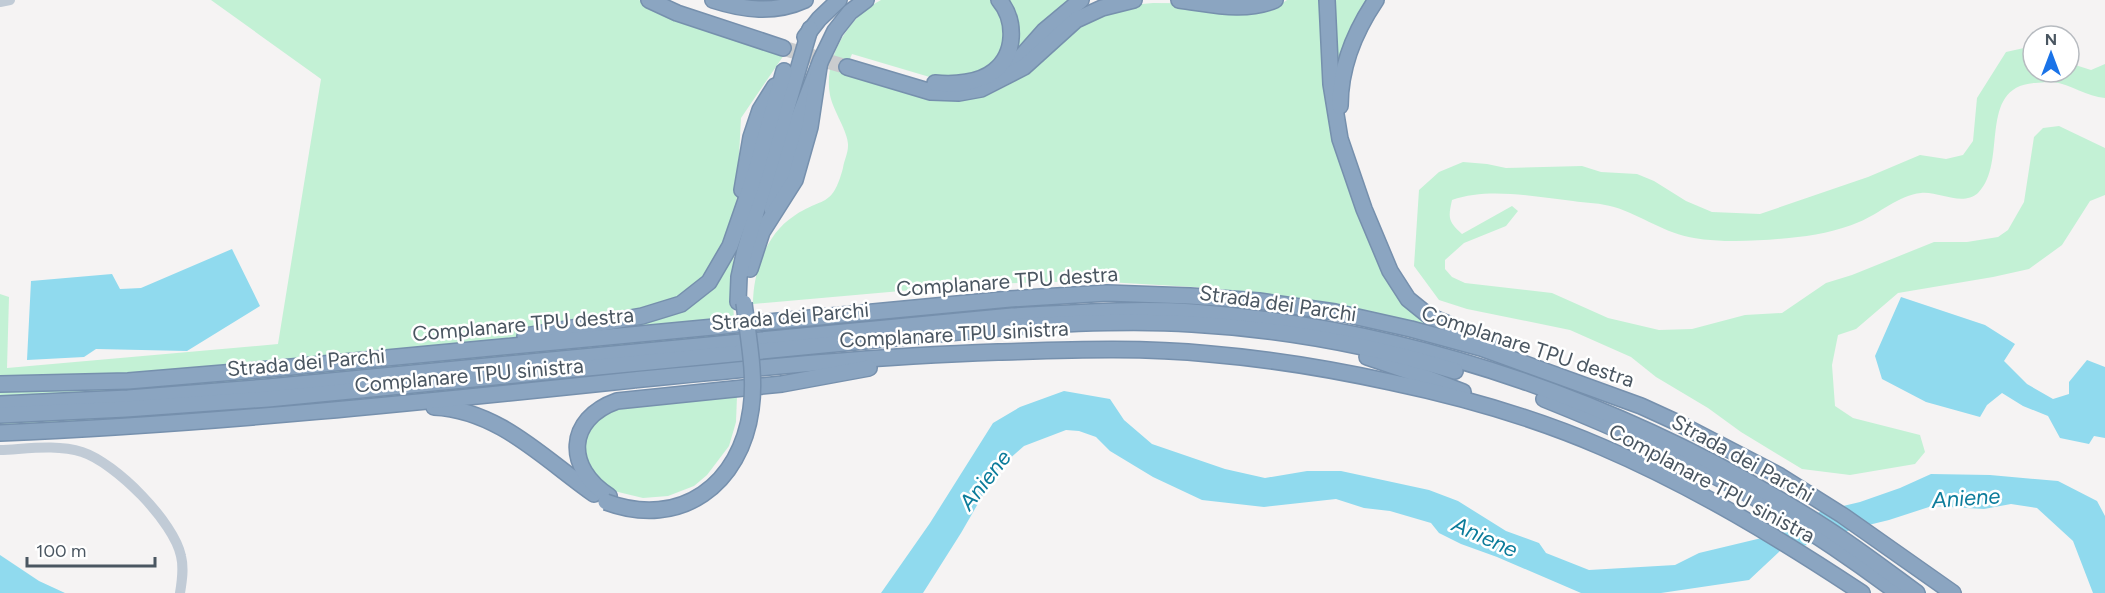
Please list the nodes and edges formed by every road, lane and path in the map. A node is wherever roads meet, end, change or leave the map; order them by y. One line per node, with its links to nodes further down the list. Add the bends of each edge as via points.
1 (10, 0): 15 (street)
2 (649, 0): 3 (highway, via 677,13 784,44)
3 (670, 0)
4 (713, 0): 5 (highway, via 760,9)
5 (805, 0)
6 (840, 0): 16 (highway)
7 (866, 0): 19 (highway, via 835,31 819,67 810,127 795,180 753,255)
8 (999, 0): 17 (highway, via 1011,21 1010,44 1001,64 985,77 932,82 848,63 931,92 958,93)
9 (1081, 0): 17 (highway, via 1044,31)
10 (1134, 0): 17 (highway, via 1076,20 1034,59)
11 (1179, 0): 12 (highway, via 1241,8)
12 (1275, 0)
13 (1327, 0): 18 (highway, via 1331,84)
14 (1376, 0): 18 (highway, via 1345,66)
15 (0, 2)
16 (810, 29): 19 (highway, via 745,250 739,277); 22 (highway, via 784,71 730,246 700,291 681,304 642,316)
17 (994, 84)
18 (1340, 139): 25 (highway, via 1390,271 1408,299 1429,316 1454,328 1615,390)
19 (741, 303): 32 (highway, bridge, via 752,382 751,408 743,445 733,463 706,492 675,508 642,510)
20 (1254, 329): 27 (highway, Strada dei Parchi, via 1126,322 1010,327 279,398); 28 (highway, via 1411,372); 31 (highway, Strada dei Parchi, via 1408,357 1539,397)
21 (1003, 352): 26 (highway, Complanare TPU sinistra, via 937,353 775,366); 28 (highway, Complanare TPU sinistra, via 1118,349 1208,353 1297,364 1452,397); 32 (highway, via 606,405 592,414 582,429 577,455 591,483)
22 (428, 354): 23 (highway, Complanare TPU destra, via 270,369); 25 (highway, Complanare TPU destra, via 1010,299 1107,293 1190,296 1324,310 1410,329 1481,348)
23 (0, 386)
24 (0, 404): 31 (highway, Strada dei Parchi, via 257,388 1012,316 1190,312 1280,321 1408,346 1541,387 1666,438)
25 (1641, 406): 38 (highway, Complanare TPU destra, via 1780,476)
26 (362, 407): 29 (highway, Complanare TPU sinistra); 32 (highway, via 441,407 475,414 511,432 567,475)
27 (0, 415)
28 (1561, 431): 35 (highway, Complanare TPU sinistra, via 1651,470 1726,509 1800,551)
29 (0, 433)
30 (0, 450): 34 (street, via 71,450 111,468 167,526 181,556)
31 (1755, 492): 33 (highway, Strada dei Parchi, via 1828,529)
32 (608, 499)
33 (1885, 577): 36 (highway, Strada dei Parchi); 37 (highway, Strada dei Parchi)
34 (180, 593)
35 (1862, 593)
36 (1898, 593)
37 (1917, 593)
38 (1953, 593)

